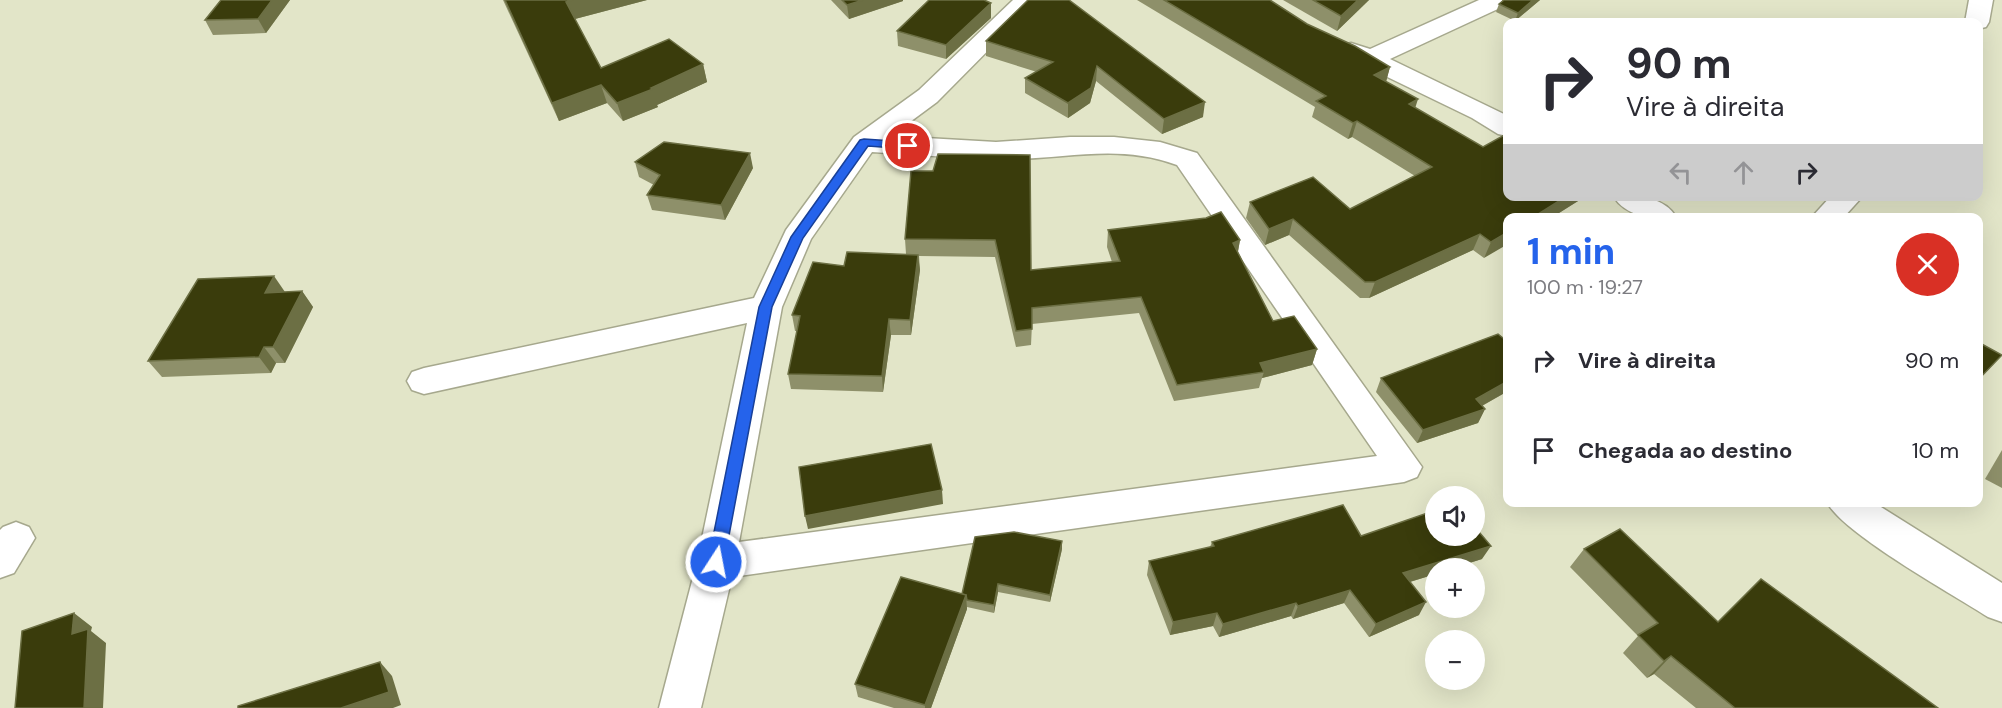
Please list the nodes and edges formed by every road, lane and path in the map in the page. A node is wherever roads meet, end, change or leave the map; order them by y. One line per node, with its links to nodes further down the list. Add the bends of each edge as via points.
1 (1026, 0): 8 (street, via 928,96)
2 (1981, 0): 4 (street)
3 (1492, 3): 6 (street)
4 (1978, 18)
5 (1332, 41): 6 (street)
6 (1369, 59): 7 (street)
7 (1503, 126)
8 (864, 143): 13 (street, via 797,237); 16 (street, via 974,151 1070,145 1146,148 1187,159 1404,467)
9 (1635, 201): 11 (street)
10 (1844, 201): 12 (street)
11 (1655, 213)
12 (1830, 213)
13 (766, 307): 14 (street); 16 (street)
14 (424, 381)
15 (1852, 507): 17 (street)
16 (716, 562): 18 (street)
17 (2002, 604)
18 (680, 708)

